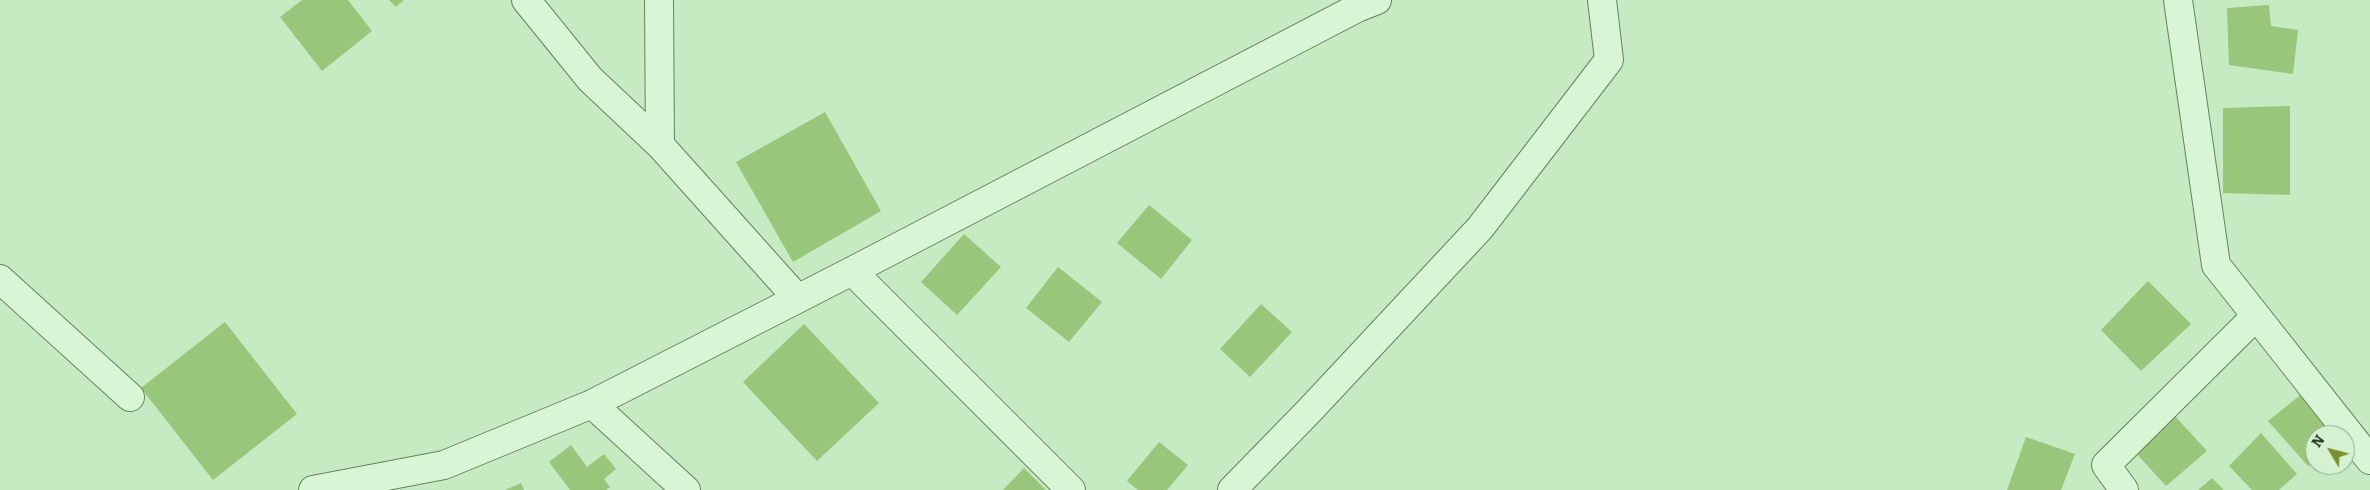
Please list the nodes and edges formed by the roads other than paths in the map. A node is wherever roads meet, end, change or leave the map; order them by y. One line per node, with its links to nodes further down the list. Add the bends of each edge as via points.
1 (526, 0): 6 (street, via 590,79)
2 (659, 0): 6 (street)
3 (1377, 0): 7 (street)
4 (1602, 0): 17 (street, via 1609,60 1480,228)
5 (2178, 0): 10 (street, via 2216,265)
6 (660, 145): 9 (street)
7 (852, 271): 9 (street); 16 (street)
8 (0, 280): 11 (street)
9 (797, 298): 12 (street)
10 (2256, 316): 13 (street); 18 (street, via 2106,465)
11 (130, 397)
12 (592, 404): 14 (street, via 444,465); 15 (street)
13 (2370, 460)
14 (313, 490)
15 (686, 490)
16 (1070, 490)
17 (1232, 490)
18 (2124, 490)

